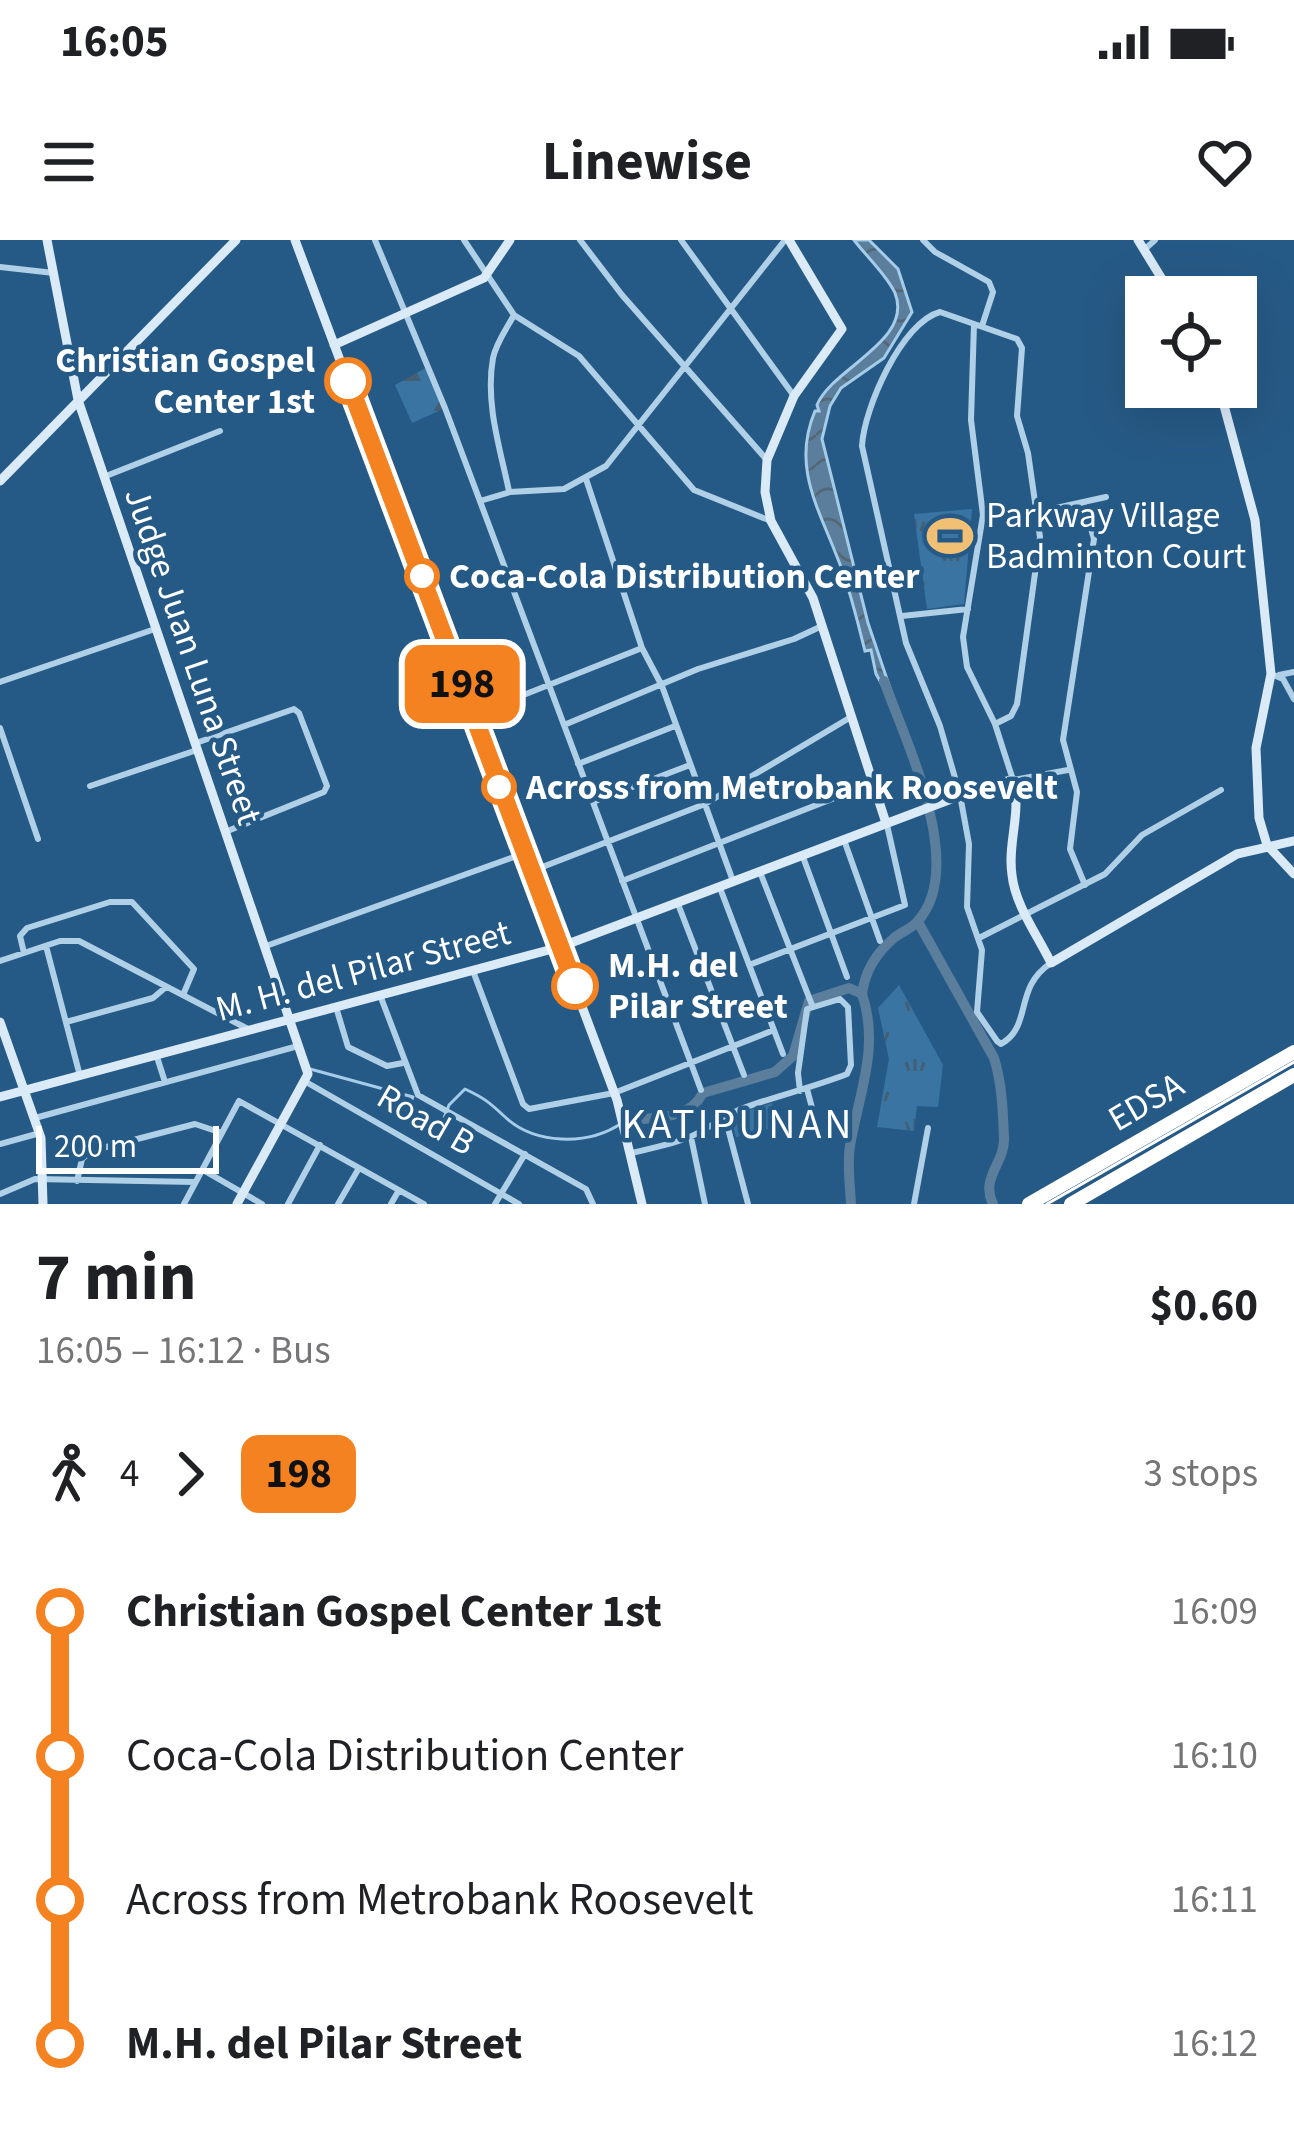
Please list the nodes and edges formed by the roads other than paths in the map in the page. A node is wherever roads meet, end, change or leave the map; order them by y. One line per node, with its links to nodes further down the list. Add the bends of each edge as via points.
1 (47, 240): 14 (street, Judge Juan Luna Street)
2 (236, 240): 24 (street)
3 (295, 240): 21 (street)
4 (375, 240): 18 (street)
5 (464, 240): 15 (street)
6 (511, 240): 15 (street)
7 (580, 240): 22 (street)
8 (681, 240): 17 (street)
9 (787, 240): 17 (street); 23 (street, via 842,329)
10 (923, 240): 20 (street, via 989,281)
11 (1155, 240): 12 (street)
12 (1141, 245): 16 (street)
13 (0, 267): 14 (street)
14 (54, 273): 24 (street, Judge Juan Luna Street)
15 (488, 275): 18 (street); 19 (street)
16 (1160, 276)
17 (730, 308): 22 (street); 23 (street)
18 (406, 310): 21 (street); 34 (street)
19 (514, 315): 26 (street, via 579,356); 32 (street, via 494,353 492,387)
20 (978, 324): 36 (street, via 1022,348 1017,416); 37 (street, via 971,420); 40 (street, via 940,312 917,323 863,421)
21 (334, 345): 50 (street)
22 (686, 368): 26 (street); 28 (street)
23 (794, 396): 28 (street)
24 (78, 400): 29 (street, Judge Juan Luna Street); 31 (street)
25 (1225, 408): 45 (street, via 1255,520)
26 (638, 427): 30 (street); 38 (street, via 694,490)
27 (220, 431): 29 (street)
28 (767, 460): 38 (street)
29 (103, 477): 42 (street, Judge Juan Luna Street)
30 (586, 479): 32 (street); 43 (street)
31 (0, 481)
32 (510, 492): 34 (street)
33 (1106, 497): 35 (street)
34 (480, 501): 47 (street)
35 (1084, 505): 36 (street); 59 (street, via 1094,539 1064,724)
36 (1038, 512): 37 (street); 52 (street, via 1017,704)
37 (983, 514): 39 (street)
38 (771, 521): 41 (street)
39 (968, 609): 40 (street); 52 (street, via 968,667)
40 (902, 616): 64 (street)
41 (822, 626): 48 (street); 51 (street)
42 (155, 629): 46 (street); 56 (street, Judge Juan Luna Street)
43 (642, 648): 47 (street); 48 (street)
44 (1294, 672): 45 (street)
45 (1275, 675): 49 (street); 74 (street, via 1256,761)
46 (0, 682)
47 (549, 686): 50 (street); 53 (street)
48 (662, 686): 53 (street); 54 (street)
49 (1294, 699)
50 (473, 715): 75 (street)
51 (851, 717): 61 (street); 66 (street)
52 (994, 724): 60 (street)
53 (564, 725): 57 (street)
54 (676, 725): 57 (street); 58 (street)
55 (0, 728): 69 (street)
56 (196, 747): 62 (street); 68 (street, Judge Juan Luna Street); 68 (street, via 290,709 299,713 326,790)
57 (578, 764): 65 (street)
58 (690, 765): 65 (street); 66 (street)
59 (1068, 770): 60 (street); 82 (street, via 1077,792 1070,849)
60 (1013, 780): 64 (street, M. H. del Pilar Street); 85 (street, via 1011,871)
61 (873, 783): 67 (street); 73 (street)
62 (90, 786)
63 (1221, 790): 82 (street, via 1142,835 1117,865)
64 (960, 795): 67 (street, M. H. del Pilar Street); 89 (street, via 967,907)
65 (592, 803): 72 (street)
66 (705, 804): 72 (street); 73 (street)
67 (886, 823): 70 (street, M. H. del Pilar Street); 86 (street, via 905,905)
68 (225, 832): 92 (street, Judge Juan Luna Street)
69 (38, 839)
70 (844, 840): 76 (street, M. H. del Pilar Street); 86 (street)
71 (1294, 841): 74 (street)
72 (607, 842): 77 (street); 80 (street)
73 (719, 843): 80 (street); 81 (street)
74 (1267, 845): 79 (street); 97 (street, via 1226,860)
75 (524, 853): 77 (street); 92 (street)
76 (802, 856): 78 (street, M. H. del Pilar Street); 88 (street)
77 (531, 871): 93 (street)
78 (760, 872): 81 (street, M. H. del Pilar Street); 94 (street)
79 (1294, 874)
80 (622, 880): 87 (street)
81 (734, 883): 83 (street, M. H. del Pilar Street)
82 (1084, 885): 85 (street)
83 (720, 888): 84 (street, M. H. del Pilar Street); 98 (street)
84 (677, 904): 87 (street, M. H. del Pilar Street); 112 (street)
85 (1027, 914): 89 (street); 97 (street)
86 (872, 918): 88 (street); 90 (street)
87 (637, 919): 93 (street, M. H. del Pilar Street); 117 (street)
88 (831, 934): 94 (street); 100 (street)
89 (979, 938): 97 (street, via 977,1012 1001,1044 1021,1017 1031,978)
90 (880, 940)
91 (46, 945): 95 (street); 101 (street, via 79,941); 108 (street)
92 (266, 946): 106 (street, Judge Juan Luna Street)
93 (560, 947): 99 (street, M. H. del Pilar Street); 126 (street)
94 (790, 949): 98 (street); 104 (street)
95 (24, 953): 96 (street); 102 (street, via 27,928 132,902 194,969)
96 (0, 961)
97 (1051, 963)
98 (749, 965): 110 (street)
99 (473, 971): 103 (street, M. H. del Pilar Street); 126 (street, via 523,1104)
100 (847, 977)
101 (166, 987): 102 (street); 108 (street, via 153,998)
102 (183, 995): 109 (street)
103 (380, 995): 105 (street, M. H. del Pilar Street); 116 (street)
104 (810, 1001): 125 (street, via 798,1073); 125 (street, via 845,1002 851,1065 847,1074)
105 (336, 1007): 106 (street, M. H. del Pilar Street); 116 (street, via 348,1047 387,1066)
106 (289, 1019): 109 (street, M. H. del Pilar Street); 111 (street, Judge Juan Luna Street)
107 (0, 1022): 123 (street)
108 (66, 1022): 119 (street)
109 (248, 1029): 114 (street, M. H. del Pilar Street)
110 (773, 1030): 112 (street); 115 (street)
111 (298, 1046): 121 (street); 122 (street, Judge Juan Luna Street)
112 (732, 1047): 117 (street); 118 (street)
113 (1294, 1052): 136 (highway, EDSA)
114 (157, 1054): 119 (street, M. H. del Pilar Street); 121 (street)
115 (783, 1054)
116 (403, 1063): 141 (street, via 418,1095)
117 (690, 1064): 124 (street); 126 (street)
118 (744, 1075)
119 (80, 1076): 123 (street, M. H. del Pilar Street)
120 (1294, 1076): 142 (highway, EDSA)
121 (165, 1082): 129 (street)
122 (306, 1082): 130 (street); 150 (street, Road B)
123 (26, 1090): 127 (street, M. H. del Pilar Street); 129 (street)
124 (701, 1090)
125 (803, 1090): 128 (street); 135 (street)
126 (614, 1094): 140 (street)
127 (0, 1097)
128 (724, 1117): 134 (street); 164 (street)
129 (35, 1118): 133 (street)
130 (283, 1124): 132 (street, via 239,1101); 138 (street); 151 (street)
131 (928, 1128): 165 (street)
132 (222, 1132): 144 (street); 146 (street, via 195,1124 98,1149 82,1159)
133 (40, 1133): 137 (street); 145 (street)
134 (691, 1136): 140 (street); 163 (street)
135 (820, 1138)
136 (1138, 1142): 139 (highway, EDSA); 142 (highway)
137 (0, 1144)
138 (320, 1145): 143 (street); 155 (street)
139 (1122, 1151): 142 (highway); 166 (highway, EDSA)
140 (632, 1153): 162 (street)
141 (525, 1154): 150 (street); 161 (street, via 586,1189)
142 (1141, 1164): 167 (highway, EDSA)
143 (359, 1168): 148 (street); 156 (street)
144 (202, 1169): 147 (street); 151 (street)
145 (43, 1180): 146 (street); 149 (street); 152 (street)
146 (77, 1181): 147 (street)
147 (195, 1182): 153 (street)
148 (399, 1190): 157 (street); 158 (street)
149 (0, 1194)
150 (501, 1194): 159 (street); 160 (street, Road B)
151 (240, 1199): 154 (street)
152 (44, 1204)
153 (184, 1204)
154 (262, 1204)
155 (288, 1204)
156 (338, 1204)
157 (391, 1204)
158 (424, 1204)
159 (495, 1204)
160 (519, 1204)
161 (593, 1204)
162 (642, 1204)
163 (705, 1204)
164 (748, 1204)
165 (914, 1204)
166 (1030, 1204)
167 (1071, 1204)

